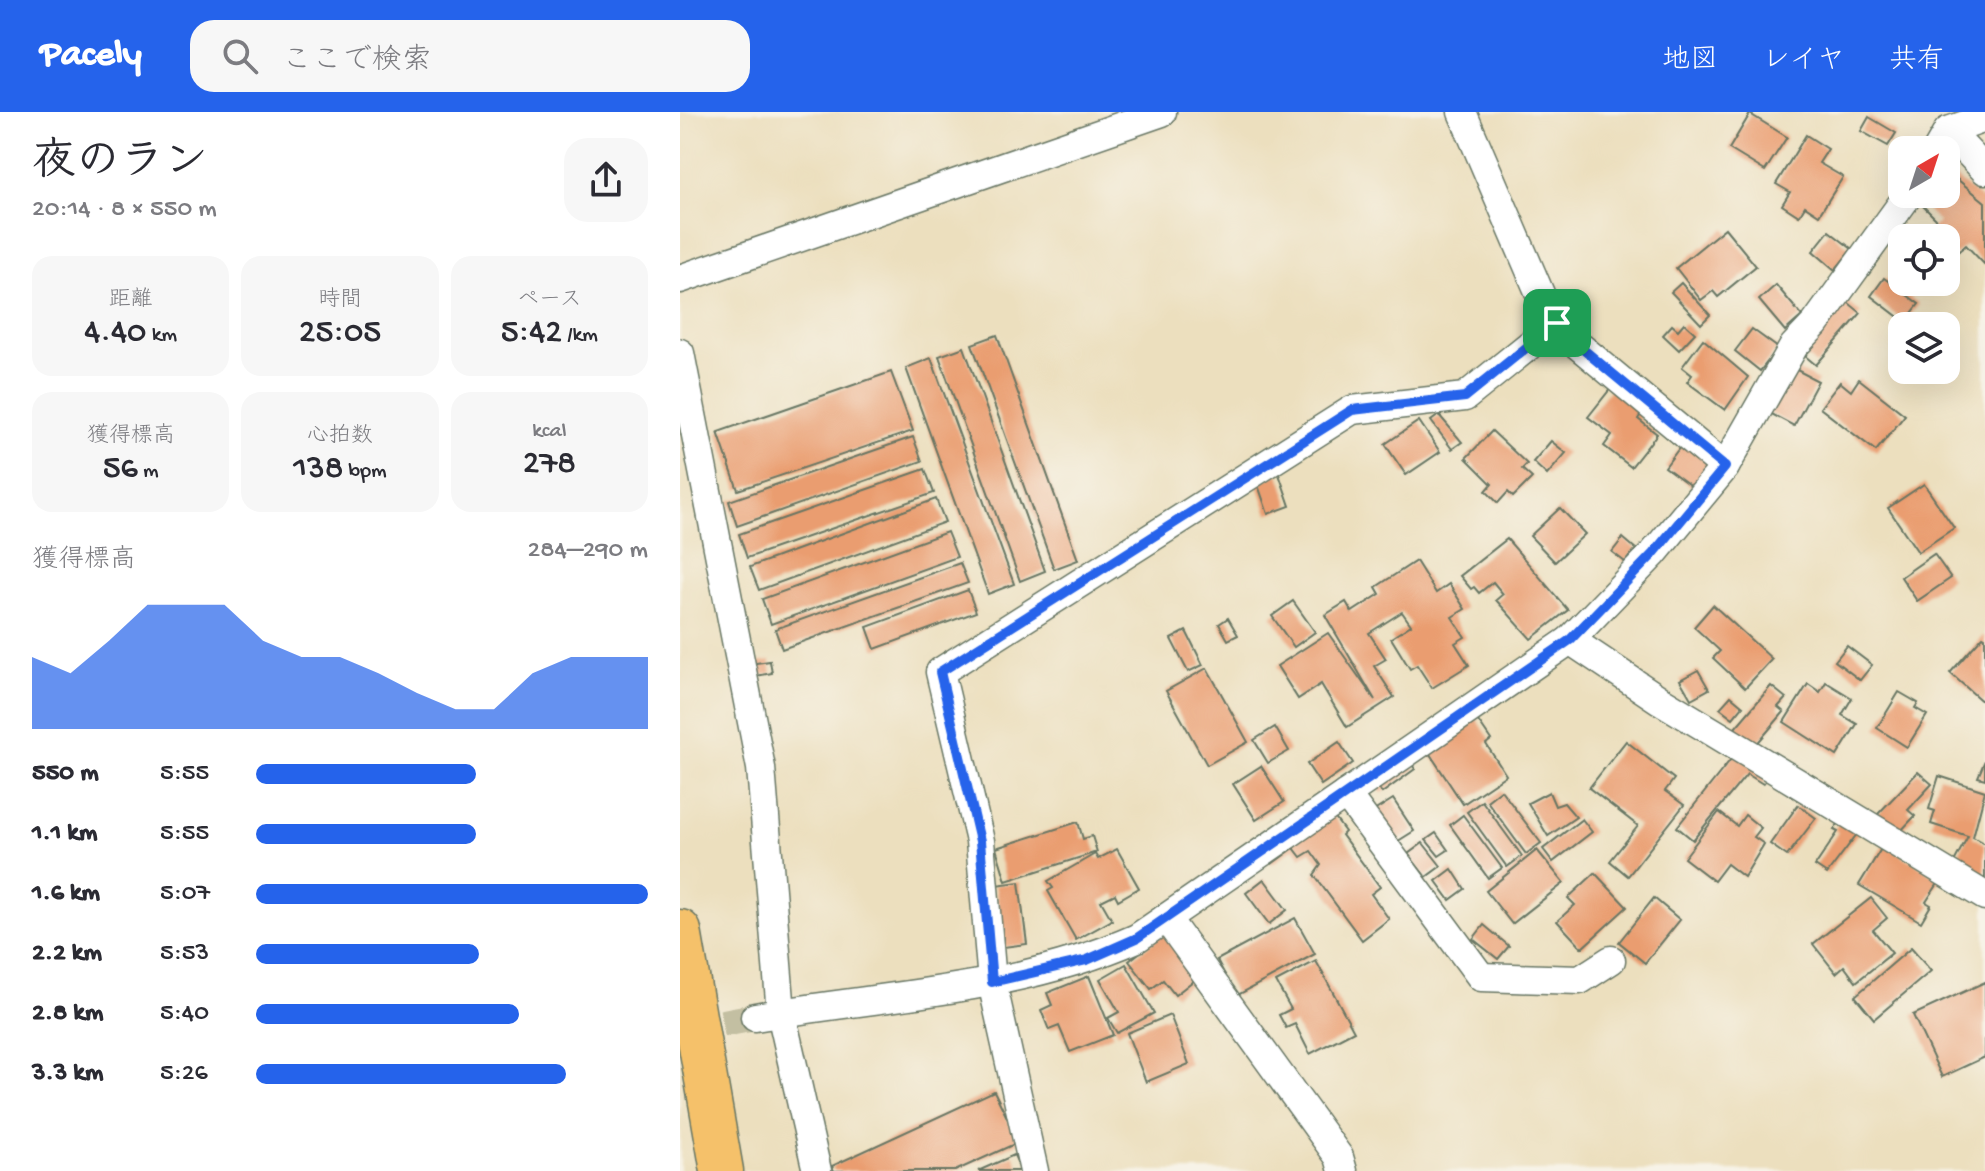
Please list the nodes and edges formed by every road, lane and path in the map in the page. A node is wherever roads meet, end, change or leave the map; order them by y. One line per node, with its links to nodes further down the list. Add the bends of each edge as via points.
1 (1162, 112): 8 (street)
2 (1462, 112): 9 (street)
3 (1985, 118): 4 (street)
4 (1950, 136)
5 (1960, 153): 6 (street)
6 (1985, 170)
7 (1899, 208): 11 (street, via 1794,346)
8 (680, 279)
9 (1557, 323): 11 (street); 18 (street, via 1465,397 1352,410 940,672 980,841)
10 (680, 353): 19 (street, via 761,768)
11 (1725, 467): 12 (street, via 1653,554)
12 (1570, 640): 13 (street); 14 (street)
13 (1346, 794): 15 (street); 17 (street, via 1481,977 1580,980)
14 (1985, 896)
15 (1166, 918): 18 (street, via 1137,938 1087,960); 23 (street, via 1339,1157)
16 (680, 931): 20 (highway)
17 (1611, 960)
18 (992, 982): 19 (street); 22 (street)
19 (768, 1015): 21 (street)
20 (722, 1171)
21 (817, 1171)
22 (1034, 1171)
23 (1343, 1171)

